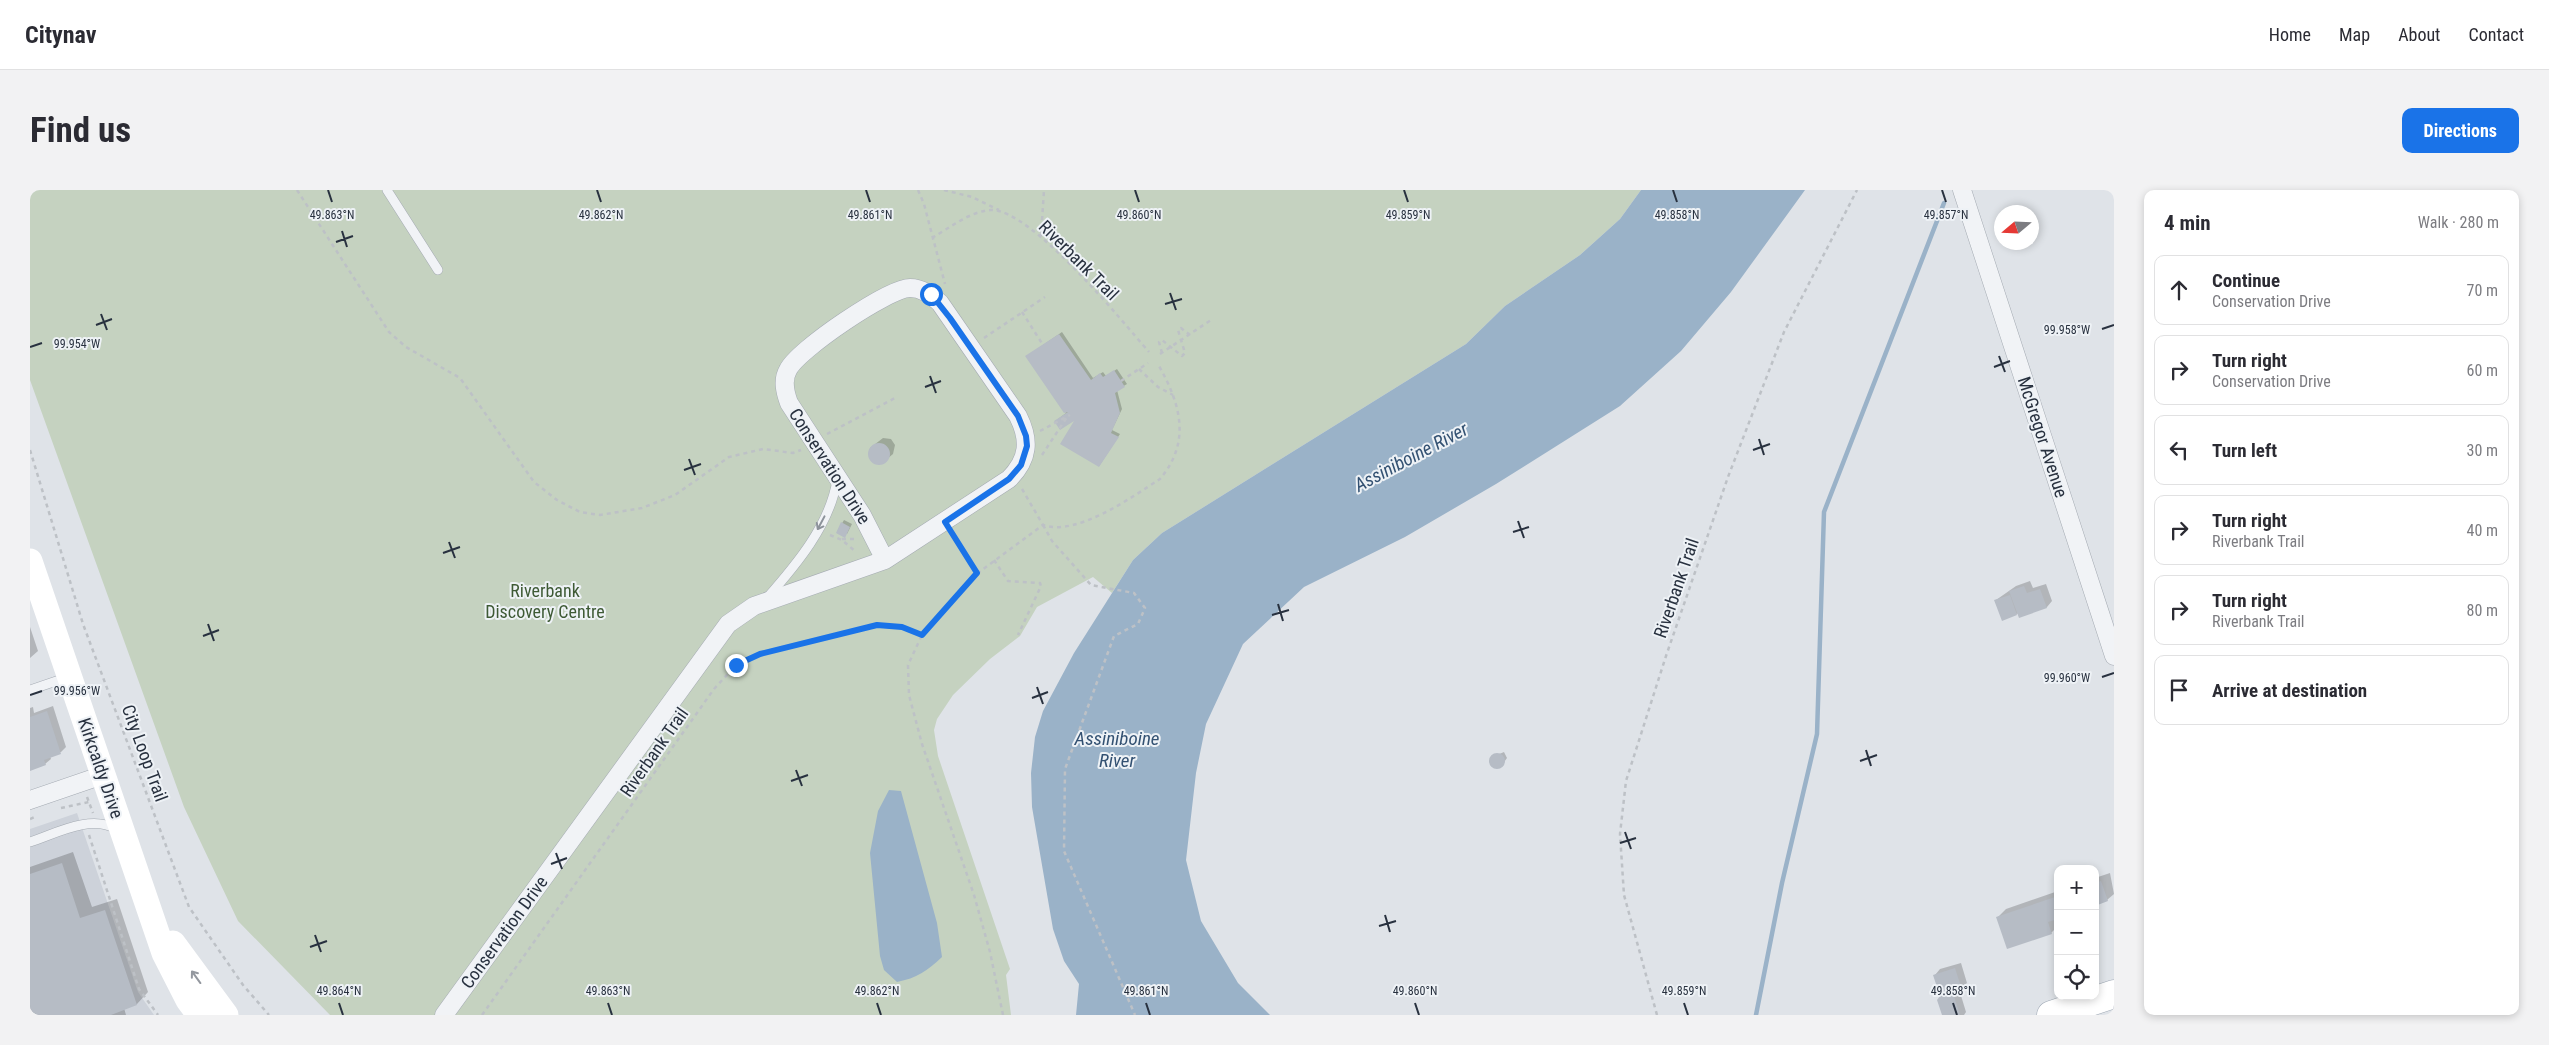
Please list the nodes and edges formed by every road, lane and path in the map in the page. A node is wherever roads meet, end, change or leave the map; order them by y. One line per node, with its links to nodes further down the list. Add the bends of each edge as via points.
1 (297, 190): 30 (path, via 389,332 406,347 460,378 534,482 557,500 580,512 600,515 642,508 675,495 729,457 763,449 794,453)
2 (387, 190): 11 (lane)
3 (918, 190): 10 (path)
4 (944, 190): 8 (path, via 972,197)
5 (1044, 190): 9 (path)
6 (1857, 190): 69 (path, Riverbank Trail, via 1784,332 1728,477 1626,781 1620,834 1624,894)
7 (1962, 190): 43 (street, McGregor Avenue)
8 (1009, 214): 9 (path, Riverbank Trail); 10 (path, Riverbank Trail, via 983,211)
9 (1040, 236): 21 (path, Riverbank Trail, via 1083,278)
10 (932, 238): 12 (path)
11 (438, 270)
12 (946, 286)
13 (1045, 297): 14 (path)
14 (1022, 312): 18 (path); 19 (path)
15 (1211, 320): 16 (path)
16 (1190, 334): 17 (path); 17 (path, via 1180,328)
17 (1181, 340): 20 (path); 20 (path, via 1185,353 1182,356)
18 (979, 342)
19 (1043, 345)
20 (1171, 347): 20 (path, via 1161,354 1159,342 1162,340)
21 (1149, 352)
22 (1148, 363): 24 (path)
23 (1158, 366): 26 (path)
24 (1139, 369): 25 (path); 26 (path, via 1158,387)
25 (1124, 381)
26 (1174, 395): 36 (path, via 1179,440 1176,454 1160,479 1077,525 1059,528)
27 (895, 398): 29 (path)
28 (1038, 431): 32 (path, via 1069,416)
29 (821, 437)
30 (806, 447)
31 (30, 450): 64 (path, City Loop Trail, via 83,624 189,907 243,985)
32 (1041, 456)
33 (837, 477): 35 (street, Conservation Drive, via 789,403 784,386 788,369 806,350 888,295 900,290 920,290 931,294 1018,416 1026,436 1026,454 1016,472); 37 (lane, one-way to 37, via 832,501); 39 (street, Conservation Drive, via 862,515)
34 (1020, 487): 36 (path)
35 (945, 522): 39 (street, Conservation Drive); 41 (path)
36 (1043, 525): 38 (path); 68 (path, via 1052,541 1091,585 1134,593 1145,608 1138,624 1114,636 1064,769 1064,851)
37 (820, 526): 39 (path, via 829,535); 42 (lane, via 798,561)
38 (994, 560): 41 (path); 45 (path, via 1008,582 1040,583 1041,586)
39 (880, 562): 42 (street, Conservation Drive)
40 (31, 568): 47 (main road, Kirkcaldy Drive)
41 (977, 573): 44 (path)
42 (763, 603): 65 (street, Conservation Drive, via 744,611 728,624)
43 (2107, 612): 46 (street, McGregor Avenue)
44 (922, 635): 66 (path, Riverbank Trail, via 902,627 877,625 760,654 736,665 714,689); 67 (path, via 908,665 909,695 922,744 974,896)
45 (1018, 635)
46 (2114, 656)
47 (69, 676): 48 (lane); 49 (main road, Kirkcaldy Drive)
48 (30, 690)
49 (103, 775): 51 (street); 57 (main road, Kirkcaldy Drive)
50 (86, 795): 52 (path)
51 (30, 800)
52 (89, 802): 53 (path); 56 (path, via 93,815)
53 (59, 809)
54 (42, 814): 55 (path)
55 (30, 819)
56 (91, 824): 57 (lane, via 105,824); 58 (lane); 61 (path, via 89,835 140,989)
57 (123, 833): 59 (main road, Kirkcaldy Drive)
58 (30, 842)
59 (143, 888): 62 (main road, Kirkcaldy Drive, via 175,978); 63 (main road, Kirkcaldy Drive, one-way to 59, via 166,934)
60 (2114, 994): 70 (main road)
61 (158, 1015)
62 (199, 1015)
63 (226, 1015)
64 (269, 1015)
65 (444, 1015)
66 (482, 1015)
67 (1003, 1015)
68 (1135, 1015)
69 (1657, 1015)
70 (2051, 1015)

